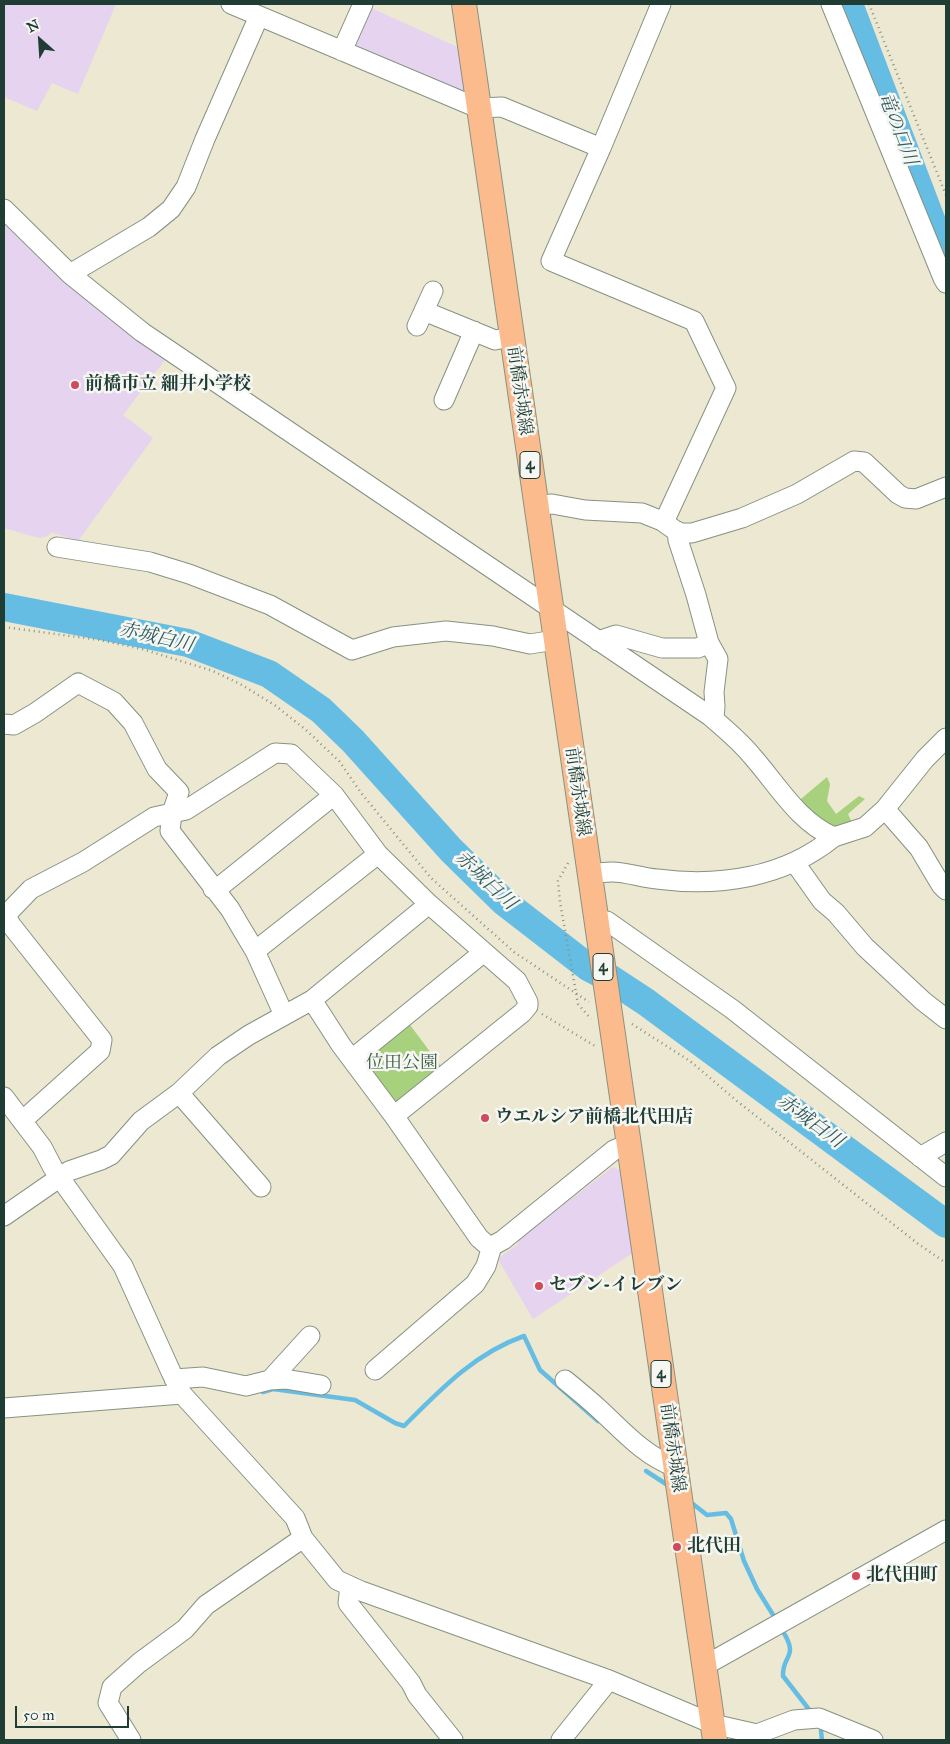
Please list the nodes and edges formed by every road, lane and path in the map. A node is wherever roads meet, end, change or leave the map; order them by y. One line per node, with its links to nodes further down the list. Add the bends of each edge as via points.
1 (231, 4): 7 (street)
2 (362, 4): 8 (street)
3 (464, 4): 9 (main road, 前橋赤城線 / 4)
4 (661, 4): 10 (street)
5 (831, 4): 14 (street)
6 (869, 4): 11 (path)
7 (259, 16): 8 (street); 13 (street, via 186,187 171,209 149,227)
8 (342, 51): 9 (street)
9 (478, 108): 10 (street, via 502,107); 17 (main road, 前橋赤城線 / 4)
10 (601, 148): 21 (street, via 551,261 694,321 726,388)
11 (946, 195)
12 (4, 209): 13 (street)
13 (70, 274): 23 (street, via 142,332)
14 (946, 283)
15 (433, 291): 16 (street, via 421,318)
16 (474, 331): 17 (street, via 495,340); 18 (street)
17 (511, 337): 20 (main road, 前橋赤城線 / 4)
18 (444, 400)
19 (946, 487): 21 (street, via 916,499 905,498 864,462 854,461 797,494 742,518 692,533)
20 (535, 506): 21 (street, via 552,504 585,510 642,513); 23 (main road, 前橋赤城線 / 4)
21 (671, 527): 26 (street, via 678,540)
22 (57, 547): 24 (street, via 150,562 189,574 270,605 352,650 393,636 446,631 530,644)
23 (550, 608): 24 (main road, 前橋赤城線 / 4); 25 (street)
24 (555, 640): 37 (main road, 前橋赤城線 / 4)
25 (598, 641): 26 (street, via 616,635 662,648 698,648); 27 (street)
26 (709, 643): 27 (street, via 718,659)
27 (714, 719): 33 (street, via 751,754 796,810)
28 (4, 724): 32 (street, via 14,725 78,683 114,702 133,723 157,769 179,792)
29 (946, 738): 31 (street)
30 (334, 795): 32 (street, via 291,754 275,753 186,810); 34 (street); 38 (street)
31 (885, 809): 33 (street, via 865,827); 39 (street, via 919,848)
32 (172, 813): 38 (street, via 170,831); 41 (street, via 154,817 82,862 30,889)
33 (834, 838): 36 (street)
34 (378, 854): 40 (street); 43 (street)
35 (572, 855): 48 (path, via 558,881 574,987 578,1004)
36 (794, 863): 37 (street, via 728,881 657,880 612,872); 49 (street, via 822,901 865,947)
37 (589, 874): 42 (main road, 前橋赤城線 / 4)
38 (213, 889): 43 (street, via 230,909)
39 (946, 890)
40 (429, 904): 44 (street); 45 (street)
41 (5, 916): 55 (street, via 102,1040 100,1051)
42 (596, 923): 48 (main road, 4); 58 (street, via 607,921 732,1009)
43 (255, 951): 47 (street)
44 (484, 952): 46 (street, via 517,981); 51 (street)
45 (312, 1000): 47 (street); 51 (street)
46 (528, 1006): 50 (path); 54 (street)
47 (284, 1015): 52 (street, via 234,1044)
48 (605, 1016): 57 (main road, 前橋赤城線 / 4); 64 (path, via 636,1026 690,1061)
49 (946, 1019)
50 (601, 1050)
51 (352, 1059): 54 (street)
52 (179, 1093): 59 (street, via 141,1120 111,1155); 61 (street)
53 (4, 1098): 55 (street)
54 (394, 1116): 63 (street, via 479,1238 486,1244)
55 (22, 1121): 59 (street)
56 (946, 1142): 58 (street)
57 (628, 1144): 63 (street, via 614,1150); 72 (main road, 前橋赤城線 / 4)
58 (920, 1157): 60 (street)
59 (60, 1176): 62 (street); 70 (street, via 123,1266)
60 (946, 1177)
61 (261, 1187)
62 (4, 1216)
63 (497, 1243): 66 (street, via 475,1284)
64 (946, 1263)
65 (310, 1336): 67 (street)
66 (374, 1370)
67 (270, 1380): 69 (street, via 286,1379); 70 (street, via 246,1386 203,1377)
68 (565, 1380): 72 (street, via 621,1431 663,1463)
69 (321, 1385)
70 (178, 1386): 71 (street); 74 (street, via 295,1518)
71 (4, 1408)
72 (675, 1467): 76 (main road, 前橋赤城線 / 4)
73 (946, 1530): 76 (street)
74 (303, 1538): 75 (street, via 338,1580); 79 (street, via 206,1605 185,1629 112,1688 108,1703)
75 (350, 1586): 77 (street); 80 (street, via 348,1603)
76 (704, 1666): 78 (main road, 前橋赤城線 / 4)
77 (609, 1680): 78 (street); 81 (street)
78 (714, 1732): 82 (street, via 757,1734 794,1720 819,1718)
79 (127, 1739)
80 (453, 1740)
81 (561, 1740)
82 (872, 1740)

